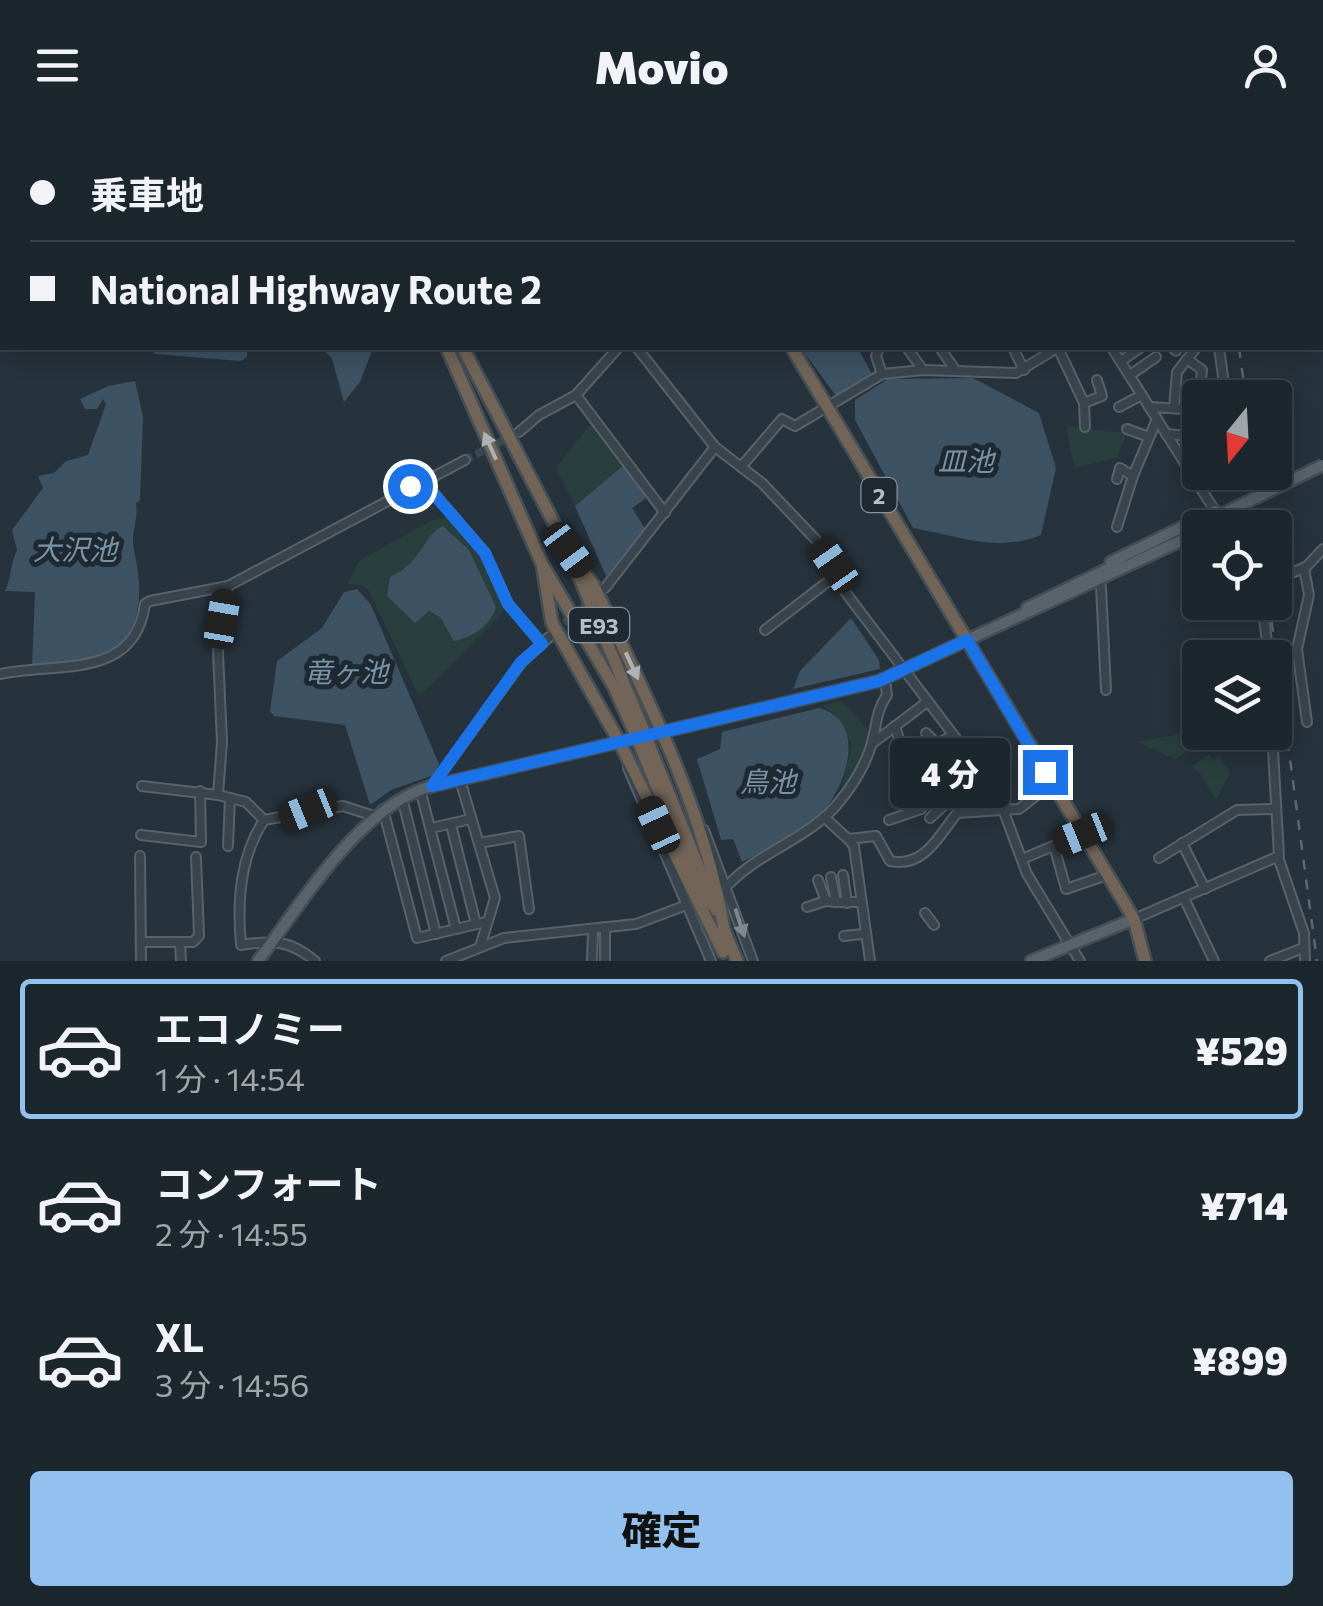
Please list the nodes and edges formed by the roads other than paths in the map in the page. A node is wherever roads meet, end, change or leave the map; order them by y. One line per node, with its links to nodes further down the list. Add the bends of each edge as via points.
1 (448, 350): 59 (highway, E93, one-way to 1)
2 (464, 350): 57 (highway, E93)
3 (616, 350): 28 (street)
4 (639, 350): 42 (street)
5 (793, 350): 31 (highway, 2)
6 (878, 350): 22 (street)
7 (909, 350): 19 (street)
8 (941, 350): 21 (street)
9 (1014, 350): 20 (street)
10 (1055, 350): 20 (street)
11 (1059, 350): 29 (street)
12 (1114, 350): 18 (street)
13 (1134, 350): 18 (street)
14 (1194, 350): 17 (street)
15 (1219, 350): 26 (street)
16 (1156, 356): 23 (street)
17 (1187, 359): 25 (street, via 1202,370); 33 (street, via 1177,372)
18 (1122, 361): 23 (street)
19 (924, 370): 21 (street); 22 (street)
20 (1024, 370): 21 (street)
21 (956, 371)
22 (882, 374): 31 (street)
23 (1130, 375): 27 (street)
24 (1097, 380): 29 (street, via 1102,396)
25 (1201, 380)
26 (1223, 380)
27 (1142, 394): 30 (street); 32 (street)
28 (576, 395): 38 (street); 51 (street)
29 (1084, 402): 36 (street)
30 (1150, 406): 33 (street); 35 (street)
31 (824, 407): 45 (street, via 794,426 782,420); 70 (highway, 2)
32 (1119, 407)
33 (1174, 408): 34 (street)
34 (1182, 409)
35 (1157, 419): 39 (street); 41 (street)
36 (1085, 427)
37 (1127, 429): 41 (street)
38 (519, 432)
39 (1166, 434): 40 (street); 43 (street)
40 (1182, 435)
41 (1149, 437): 47 (street)
42 (715, 446): 45 (street); 51 (street)
43 (1182, 459)
44 (465, 460): 49 (street)
45 (741, 468): 61 (street, via 800,522)
46 (1323, 469): 50 (main road, bridge)
47 (1133, 476): 48 (street, via 1120,468); 52 (street)
48 (1117, 479)
49 (425, 484): 64 (street, via 410,486); 91 (street, via 485,553 508,604 545,640)
50 (1241, 510)
51 (665, 513): 67 (street)
52 (1117, 527)
53 (1182, 539): 68 (main road)
54 (1182, 543): 68 (main road)
55 (1182, 544): 66 (main road)
56 (1323, 549): 58 (street)
57 (568, 550): 78 (highway, one-way to 78, via 594,586); 81 (highway, E93)
58 (1320, 562): 60 (street)
59 (542, 564): 81 (highway, E93); 82 (highway, via 552,623)
60 (1304, 568): 62 (street); 65 (street)
61 (839, 573): 69 (street); 71 (street, via 846,593)
62 (1292, 573)
63 (1319, 585): 65 (street)
64 (228, 586): 72 (street, via 150,600 130,647 103,660); 93 (street, via 218,652)
65 (1308, 586): 76 (street, via 1296,649)
66 (1101, 587): 68 (main road); 74 (street)
67 (605, 588)
68 (1037, 607): 70 (main road)
69 (765, 630)
70 (967, 640): 71 (main road); 89 (highway, 2)
71 (906, 671): 73 (main road); 75 (street)
72 (0, 674)
73 (885, 679): 78 (main road); 83 (street)
74 (1106, 690)
75 (926, 702): 77 (street); 80 (street)
76 (1307, 722)
77 (895, 726): 83 (street); 103 (street, via 921,808)
78 (664, 733): 82 (main road); 122 (street); 140 (highway)
79 (926, 733): 84 (street)
80 (952, 735): 84 (street); 87 (street)
81 (641, 738): 140 (highway); 150 (highway)
82 (620, 743): 88 (main road); 130 (street); 150 (highway)
83 (873, 743): 99 (street)
84 (937, 744): 85 (street)
85 (927, 750)
86 (1272, 750): 97 (street)
87 (983, 774): 96 (street); 100 (street, via 952,790)
88 (460, 780): 91 (main road); 101 (street)
89 (1052, 783): 96 (street, via 1019,809); 106 (highway, 2)
90 (142, 786): 92 (street)
91 (426, 788): 94 (main road); 105 (street)
92 (200, 791): 93 (street); 107 (street, via 201,842)
93 (218, 794): 95 (street)
94 (402, 797): 98 (main road); 141 (street)
95 (230, 798): 102 (street, via 246,802); 111 (street)
96 (1004, 809): 108 (street, via 957,812 923,856 904,864 890,860 876,836); 117 (street)
97 (1274, 809): 110 (street, via 1237,810); 114 (street)
98 (378, 813): 102 (street, via 343,806); 141 (street, via 417,938); 144 (main road)
99 (824, 818): 108 (street); 122 (street, via 743,868)
100 (930, 818)
101 (471, 819): 104 (street); 109 (street)
102 (264, 820): 144 (street, via 247,845 242,945)
103 (889, 820)
104 (451, 825): 105 (street); 135 (street)
105 (431, 828): 138 (street)
106 (1082, 834): 112 (street); 119 (highway, 2)
107 (141, 835)
108 (848, 839): 128 (street)
109 (478, 843): 132 (street, via 518,836); 135 (street, via 495,898)
110 (1182, 844): 116 (street); 124 (street)
111 (228, 846)
112 (1054, 846): 117 (street); 123 (street)
113 (140, 856): 145 (street)
114 (1278, 857): 124 (street); 149 (street)
115 (196, 858): 146 (street, via 199,936)
116 (1159, 858)
117 (1022, 859): 147 (street)
118 (843, 874): 129 (street)
119 (1106, 875): 123 (street); 134 (highway, 2)
120 (831, 877): 127 (street)
121 (818, 880): 127 (street)
122 (728, 885): 160 (street, one-way to 160)
123 (1066, 889): 125 (street)
124 (1205, 889): 126 (street)
125 (1056, 893)
126 (1184, 898): 134 (street); 165 (street)
127 (831, 901): 129 (street); 131 (street)
128 (861, 902): 129 (street); 142 (street)
129 (847, 903)
130 (684, 906): 137 (street, via 636,924); 158 (street)
131 (806, 907)
132 (529, 909)
133 (926, 913): 136 (street)
134 (1134, 919): 147 (main road); 164 (highway, 2)
135 (481, 923): 138 (street); 148 (street)
136 (934, 925)
137 (605, 927): 139 (street); 157 (street)
138 (456, 929): 141 (street)
139 (593, 929): 148 (street, via 504,938); 156 (street)
140 (724, 930): 159 (highway)
141 (436, 934)
142 (863, 934): 143 (street); 161 (street)
143 (844, 936)
144 (275, 940): 153 (main road); 154 (street)
145 (143, 942): 146 (street); 151 (street)
146 (180, 942): 152 (street)
147 (1072, 945): 162 (main road); 163 (street)
148 (480, 947): 155 (street)
149 (1303, 948): 166 (street); 167 (street)
150 (724, 956)
151 (140, 961)
152 (181, 961)
153 (258, 961)
154 (315, 961)
155 (446, 961)
156 (592, 961)
157 (605, 961)
158 (711, 961)
159 (736, 961)
160 (752, 961)
161 (870, 961)
162 (1031, 961)
163 (1080, 961)
164 (1145, 961)
165 (1214, 961)
166 (1270, 961)
167 (1305, 961)

